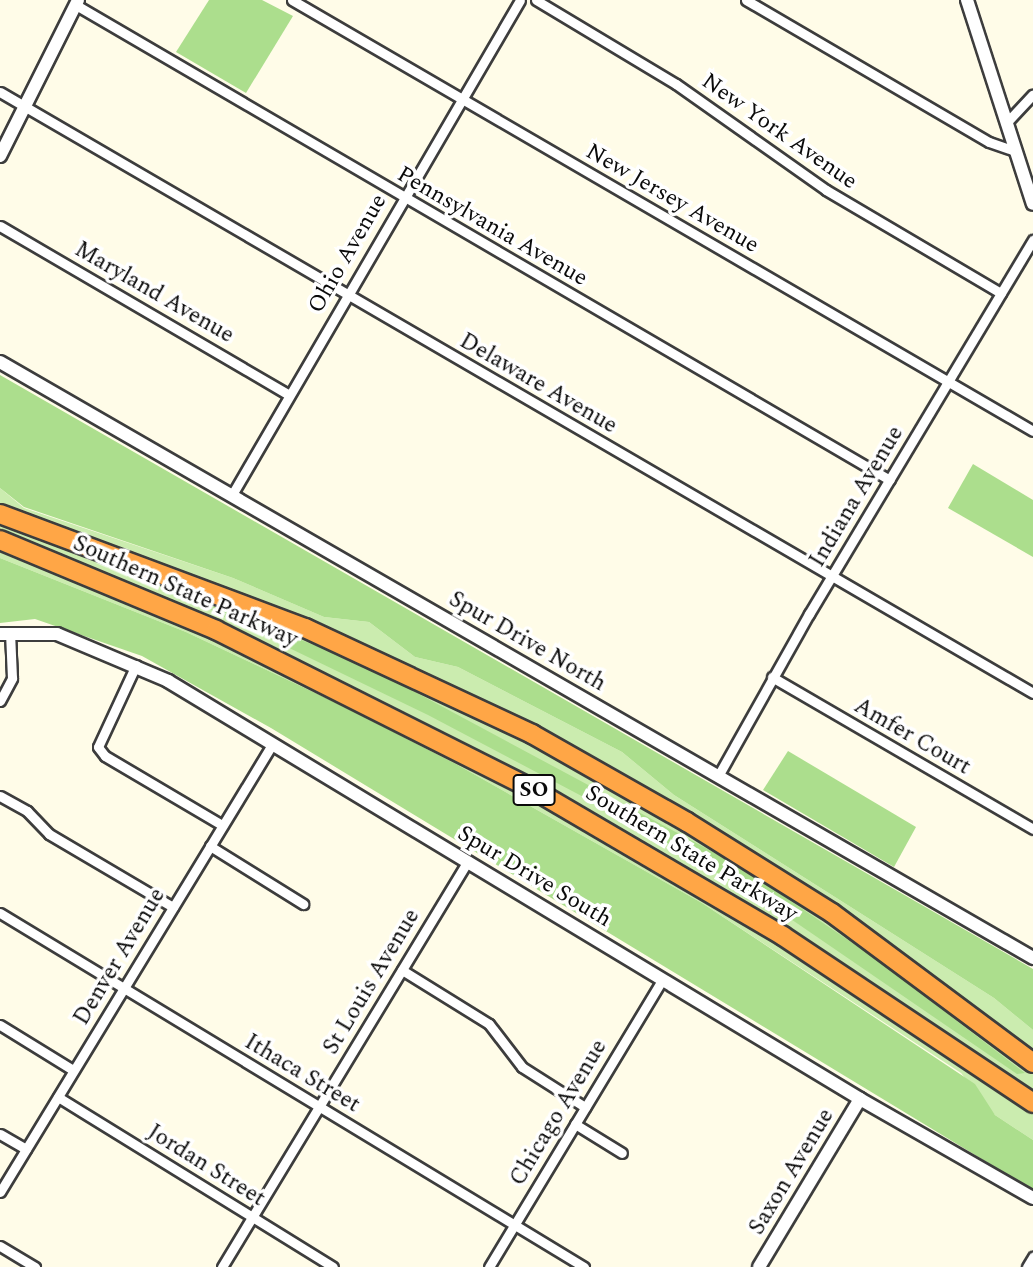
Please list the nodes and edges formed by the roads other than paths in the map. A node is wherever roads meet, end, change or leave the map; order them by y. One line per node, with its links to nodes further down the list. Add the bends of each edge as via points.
1 (292, 0): 9 (street, New Jersey Avenue)
2 (520, 0): 9 (street, Ohio Avenue)
3 (536, 0): 18 (street, New York Avenue, via 676,84 826,190)
4 (746, 0): 12 (street, via 989,142)
5 (967, 0): 11 (street)
6 (77, 3): 10 (street); 14 (street, Pennsylvania Avenue)
7 (0, 92): 10 (street, Delaware Avenue)
8 (1033, 94): 11 (street)
9 (462, 99): 14 (street, Ohio Avenue); 21 (street, New Jersey Avenue)
10 (25, 107): 13 (street); 19 (street, Delaware Avenue)
11 (1009, 120): 12 (street)
12 (1015, 151): 15 (street)
13 (0, 156)
14 (403, 198): 19 (street, Ohio Avenue); 24 (street, Pennsylvania Avenue)
15 (1033, 204)
16 (0, 226): 22 (street, Maryland Avenue)
17 (1033, 240): 18 (street, Indiana Avenue)
18 (1001, 293): 21 (street, Indiana Avenue)
19 (347, 295): 22 (street, Ohio Avenue); 28 (street, Delaware Avenue)
20 (0, 362): 25 (street, Spur Drive North)
21 (948, 382): 23 (street, New Jersey Avenue); 24 (street, Indiana Avenue)
22 (288, 394): 25 (street, Ohio Avenue)
23 (1033, 431)
24 (890, 480): 28 (street, Indiana Avenue)
25 (233, 493): 35 (street, Spur Drive North)
26 (0, 514): 49 (highway, Southern State Parkway / SO, via 305,628 532,734 687,822 821,906)
27 (0, 540): 53 (highway, Southern State Parkway / SO, via 216,630 536,791 783,936)
28 (832, 577): 31 (street, Indiana Avenue); 32 (street, Delaware Avenue)
29 (5, 633): 30 (street, Spur Drive South, via 57,634); 33 (street, via 12,678)
30 (136, 665): 34 (street, Spur Drive South); 37 (street, via 98,747 105,756)
31 (772, 677): 35 (street, Indiana Avenue); 38 (street, Amfer Court)
32 (1033, 693)
33 (0, 701)
34 (273, 743): 37 (street, Denver Avenue); 40 (street, Spur Drive South)
35 (718, 776): 44 (street, Spur Drive North)
36 (0, 796): 42 (street, via 27,811 49,834)
37 (222, 825): 39 (street, Denver Avenue)
38 (1033, 829)
39 (210, 846): 41 (street); 42 (street, Denver Avenue)
40 (468, 862): 45 (street, St Louis Avenue); 46 (street, Spur Drive South)
41 (303, 904)
42 (173, 907): 47 (street, Denver Avenue)
43 (0, 914): 47 (street, Ithaca Street)
44 (1033, 958)
45 (402, 970): 54 (street, St Louis Avenue); 55 (street, via 489,1024 522,1067)
46 (663, 979): 52 (street, Spur Drive South); 55 (street, Chicago Avenue)
47 (124, 989): 50 (street, Denver Avenue); 54 (street, Ithaca Street)
48 (0, 1025): 50 (street)
49 (1033, 1063)
50 (74, 1070): 51 (street, Denver Avenue)
51 (58, 1097): 58 (street, Denver Avenue); 62 (street, Jordan Street)
52 (860, 1100): 61 (street, Spur Drive South); 71 (street, Saxon Avenue)
53 (1033, 1103)
54 (319, 1107): 62 (street, St Louis Avenue); 63 (street, Ithaca Street)
55 (585, 1107): 56 (street, Chicago Avenue)
56 (575, 1124): 59 (street); 63 (street, Chicago Avenue)
57 (0, 1134): 58 (street)
58 (26, 1149): 60 (street, Denver Avenue)
59 (622, 1153)
60 (0, 1192)
61 (1033, 1198)
62 (252, 1218): 67 (street, St Louis Avenue); 68 (street, Jordan Street)
63 (514, 1225): 69 (street, Chicago Avenue); 70 (street, Ithaca Street)
64 (0, 1246): 66 (street)
65 (1033, 1257): 72 (street)
66 (34, 1267)
67 (222, 1267)
68 (334, 1267)
69 (489, 1267)
70 (584, 1267)
71 (759, 1267)
72 (1027, 1267)

